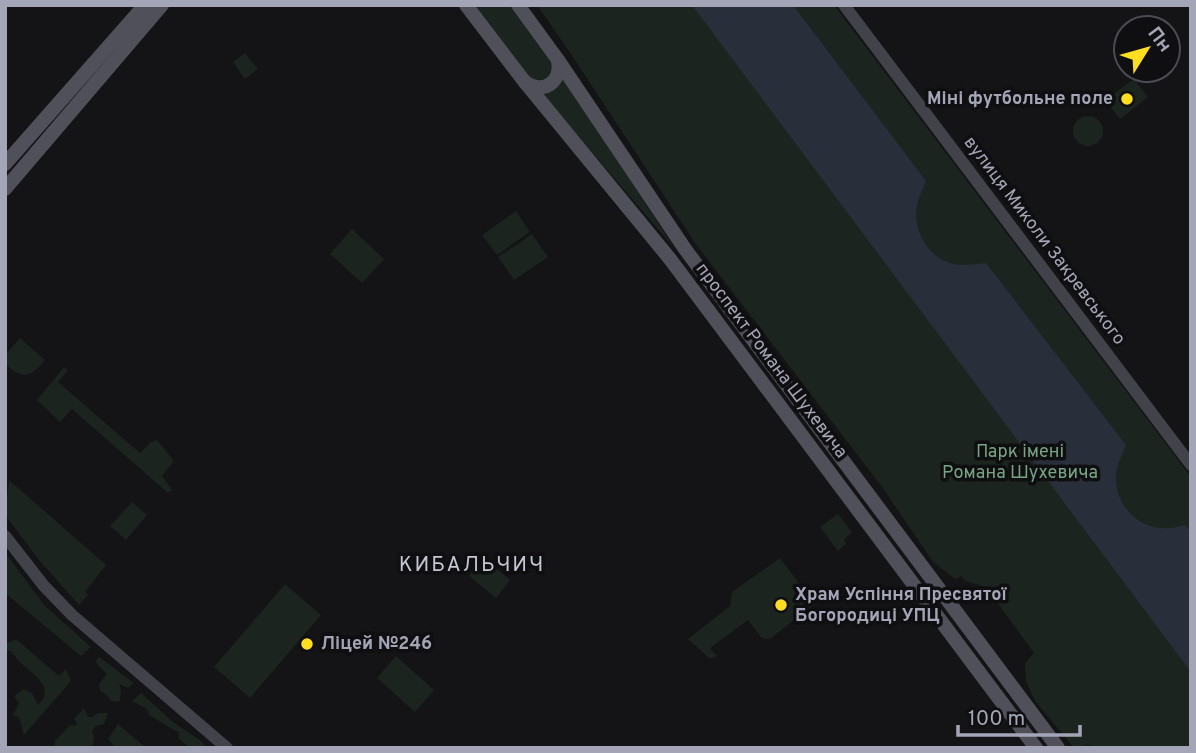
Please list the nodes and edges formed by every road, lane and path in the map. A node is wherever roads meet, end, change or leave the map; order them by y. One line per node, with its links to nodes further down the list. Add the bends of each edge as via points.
1 (145, 5): 8 (main road)
2 (162, 5): 9 (main road)
3 (466, 5): 7 (main road, проспект Романа Шухевича)
4 (517, 5): 6 (main road, проспект Романа Шухевича)
5 (844, 5): 10 (street, вулиця Миколи Закревського)
6 (558, 60): 7 (main road, via 551,83 539,88); 14 (main road, проспект Романа Шухевича, via 685,249)
7 (524, 81): 13 (main road, проспект Романа Шухевича, via 670,259)
8 (5, 164)
9 (5, 190)
10 (1191, 465)
11 (5, 536): 12 (street, via 72,615)
12 (227, 748)
13 (1036, 748)
14 (1058, 748)

